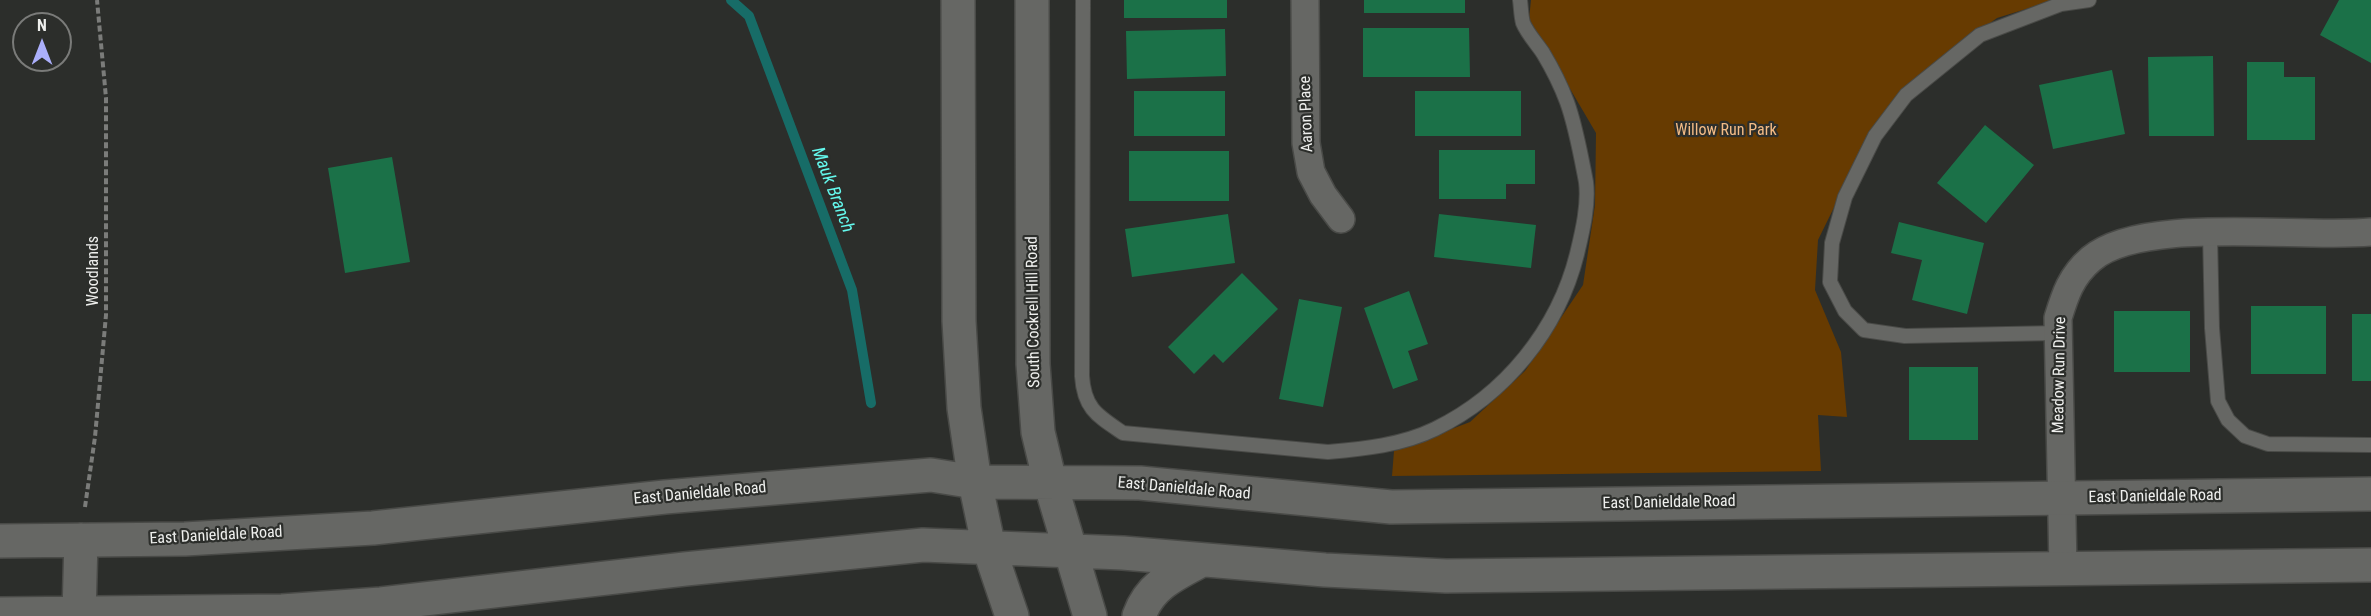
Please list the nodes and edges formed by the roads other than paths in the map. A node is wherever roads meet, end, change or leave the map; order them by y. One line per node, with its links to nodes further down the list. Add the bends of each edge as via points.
1 (958, 0): 12 (main road, via 959,321 964,408)
2 (1032, 0): 13 (main road, South Cockrell Hill Road, via 1033,364 1038,432)
3 (1083, 0): 5 (lane, via 1082,376 1088,403 1098,417 1123,433 1328,452 1399,442 1434,430 1465,411 1503,381 1533,350 1567,288 1583,229 1586,186 1567,102 1523,23)
4 (1305, 0): 7 (street, Aaron Place, via 1309,162 1323,195)
5 (1520, 0)
6 (2089, 0): 10 (lane, via 2061,4 1980,35 1906,95 1875,136 1845,197 1832,243 1830,282 1845,311 1864,330 1905,336)
7 (1341, 219)
8 (2371, 232): 9 (street, Meadow Run Drive)
9 (2210, 233): 10 (street, Meadow Run Drive, via 2145,238 2115,245 2091,259 2068,287 2058,318); 11 (lane, via 2218,401 2228,420 2245,436 2268,444)
10 (2058, 333): 15 (street, Meadow Run Drive)
11 (2371, 445)
12 (975, 482): 13 (main road, East Danieldale Road); 16 (main road, East Danieldale Road, via 931,475 677,496 373,528 185,539); 18 (main road)
13 (1050, 482): 15 (main road, East Danieldale Road, via 1140,483 1391,507); 19 (main road, South Cockrell Hill Road)
14 (2371, 494): 15 (main road, East Danieldale Road)
15 (2061, 498): 22 (street, Meadow Run Drive)
16 (81, 540): 17 (main road, East Danieldale Road); 24 (main road)
17 (0, 541)
18 (988, 548): 19 (main road); 24 (main road, via 923,545 293,611); 25 (main road)
19 (1070, 551): 20 (main road); 26 (main road, South Cockrell Hill Road)
20 (1202, 560): 22 (main road, via 1446,576); 27 (main road, via 1165,580 1144,601)
21 (2371, 565): 22 (main road)
22 (2063, 569)
23 (0, 614): 24 (main road)
24 (79, 614)
25 (1012, 616)
26 (1090, 616)
27 (1139, 616)

